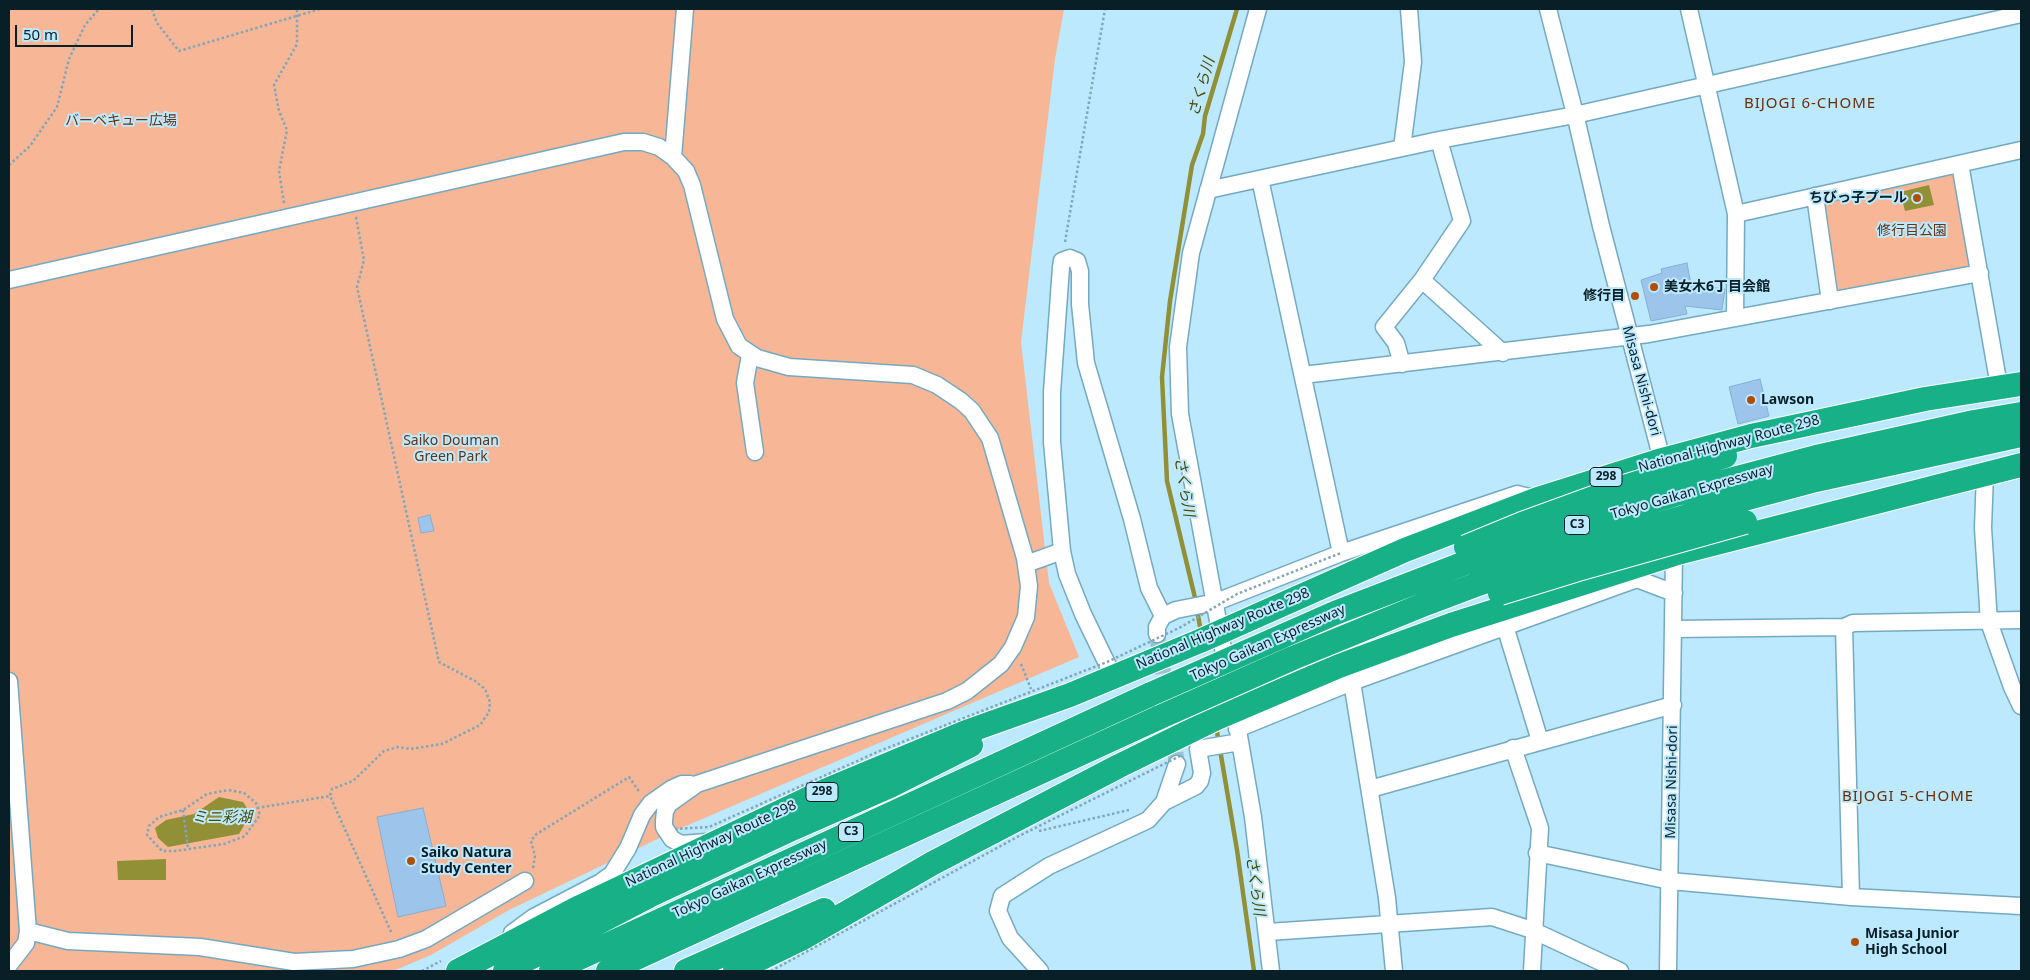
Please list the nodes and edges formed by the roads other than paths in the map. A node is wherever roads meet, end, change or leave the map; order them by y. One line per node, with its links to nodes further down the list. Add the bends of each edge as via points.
1 (686, 9): 12 (street)
2 (1258, 9): 15 (street)
3 (1409, 9): 10 (street, via 1413,62)
4 (1548, 9): 8 (street, Misasa Nishi-dori)
5 (1689, 9): 7 (street)
6 (2021, 14): 7 (street)
7 (1706, 85): 8 (street); 17 (street)
8 (1575, 115): 9 (street); 23 (street, Misasa Nishi-dori)
9 (1439, 140): 10 (street); 20 (street, via 1462,222)
10 (1402, 148): 14 (street)
11 (2021, 150): 13 (street)
12 (673, 156): 19 (street, via 643,142 624,142); 25 (street, via 686,171 694,193 730,332 739,346)
13 (1960, 164): 16 (street); 18 (street)
14 (1260, 179): 15 (street); 27 (street)
15 (1208, 190): 43 (street, via 1191,253 1178,347 1180,414)
16 (1816, 196): 17 (street); 21 (street)
17 (1736, 214): 22 (street)
18 (1980, 274): 21 (street); 28 (street)
19 (9, 280)
20 (1422, 280): 24 (street); 26 (street, via 1384,327 1396,343)
21 (1830, 301): 22 (street)
22 (1735, 318): 23 (street)
23 (1629, 337): 24 (street); 34 (street, Misasa Nishi-dori)
24 (1503, 353): 26 (street)
25 (750, 354): 32 (street, via 744,383); 41 (street, via 789,367 913,375 950,393 972,411 990,438)
26 (1402, 364): 27 (street)
27 (1303, 375): 39 (street)
28 (2010, 385): 34 (highway, National Highway Route 298 / 298, via 1838,416)
29 (2021, 397): 45 (highway, bridge, via 1892,417 1675,470 1489,538 1396,579)
30 (2021, 414): 45 (highway, Tokyo Gaikan Expressway / C3, bridge, via 1825,455 1672,495 1483,557)
31 (2021, 435): 53 (highway, Tokyo Gaikan Expressway / C3, bridge, via 1816,480 1628,534 1478,584)
32 (755, 452)
33 (2021, 454): 53 (highway, bridge, via 1672,542)
34 (1662, 460): 37 (highway, National Highway Route 298 / 298); 40 (street, Misasa Nishi-dori)
35 (2021, 465): 36 (highway)
36 (1985, 473): 40 (highway); 47 (street, via 1983,528)
37 (1538, 499): 39 (street, via 1517,494); 52 (highway, National Highway Route 298 / 298, via 1405,550)
38 (1062, 551): 41 (street); 44 (street, via 1052,442 1052,402 1062,261 1070,258 1077,262 1080,271 1086,363 1132,519 1148,588); 54 (street, via 1070,582)
39 (1341, 553): 43 (street)
40 (1674, 554): 42 (street, Misasa Nishi-dori); 61 (highway, via 1451,625 1339,666)
41 (1026, 564): 65 (street, via 1028,602 1022,630 1001,664 967,691 947,701)
42 (1674, 593): 48 (street, via 1637,579); 50 (street, Misasa Nishi-dori)
43 (1212, 603): 44 (street); 52 (street)
44 (1170, 613): 51 (street, via 1157,627)
45 (1335, 613): 83 (highway, Tokyo Gaikan Expressway / C3, bridge, via 1151,694)
46 (2021, 620): 47 (street)
47 (1989, 622): 49 (street, via 1853,623); 57 (street)
48 (1505, 626): 56 (street); 62 (street)
49 (1844, 627): 50 (street); 73 (street)
50 (1673, 629): 59 (street, Misasa Nishi-dori)
51 (1158, 634)
52 (1211, 636): 54 (highway, National Highway Route 298 / 298); 61 (street)
53 (1293, 658): 84 (highway, Tokyo Gaikan Expressway / C3, bridge)
54 (1110, 669): 58 (highway, National Highway Route 298 / 298)
55 (9, 681): 77 (street)
56 (1352, 682): 61 (street); 66 (street)
57 (2017, 687): 60 (street)
58 (1070, 695): 68 (highway, National Highway Route 298 / 298, via 906,756); 82 (highway, via 890,786 648,896)
59 (1673, 705): 62 (street); 71 (street, Misasa Nishi-dori)
60 (2021, 706)
61 (1227, 725): 67 (street, via 1205,748 1198,749 1202,773 1196,786); 70 (highway, via 1119,766); 78 (street, via 1253,818)
62 (1540, 740): 63 (street)
63 (1513, 748): 66 (street); 69 (street, via 1540,828)
64 (1178, 760): 67 (street)
65 (697, 784): 68 (street, via 669,804 664,827 672,839 681,844); 80 (street, via 676,787 651,803 612,874 534,916)
66 (1370, 789): 75 (street)
67 (1164, 802): 86 (street, via 1148,820 1049,866 1002,896 998,911 1010,938)
68 (719, 840): 80 (highway, National Highway Route 298 / 298, via 580,907)
69 (1537, 853): 71 (street); 76 (street)
70 (933, 863): 81 (highway); 85 (highway, via 801,939)
71 (1670, 880): 73 (street); 91 (street, Misasa Nishi-dori)
72 (525, 881): 77 (street, via 426,939 399,949 353,959 294,962 200,947 68,941)
73 (1851, 897): 74 (street)
74 (2021, 906)
75 (1390, 923): 76 (street, via 1492,917); 78 (street); 88 (street)
76 (1532, 930): 89 (street); 90 (street)
77 (28, 931): 79 (street, via 26,943)
78 (1268, 932): 87 (street)
79 (9, 965)
80 (463, 969)
81 (688, 970)
82 (505, 971)
83 (551, 971)
84 (608, 971)
85 (735, 971)
86 (1040, 971)
87 (1271, 971)
88 (1394, 971)
89 (1532, 971)
90 (1620, 971)
91 (1668, 971)

